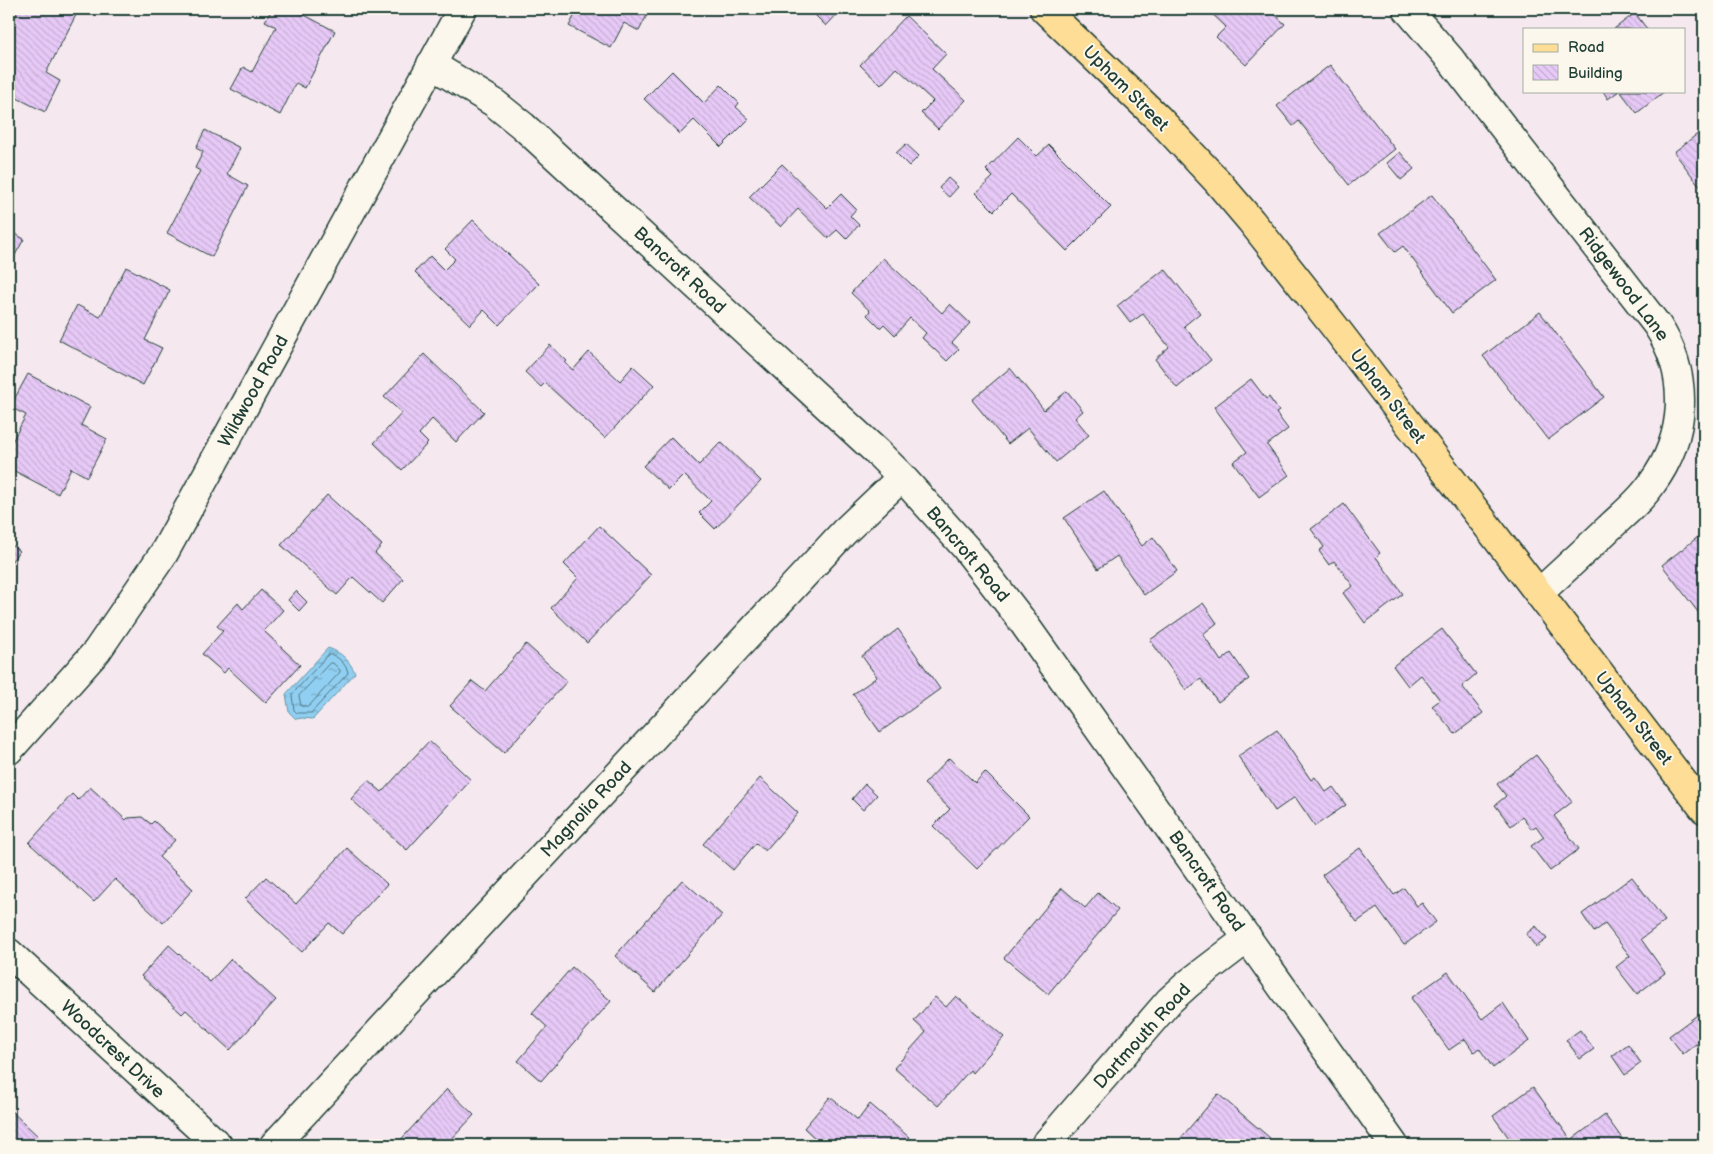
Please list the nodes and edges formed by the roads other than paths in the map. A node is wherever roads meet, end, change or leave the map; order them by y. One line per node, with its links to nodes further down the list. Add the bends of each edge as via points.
1 (462, 9): 4 (street, Wildwood Road)
2 (1044, 9): 6 (main road, Upham Street, via 1159,120 1228,194 1340,333)
3 (1407, 9): 6 (street, Ridgewood Lane, via 1657,325 1676,362 1680,390 1679,419 1659,474 1632,506)
4 (431, 64): 5 (street, Bancroft Road, via 493,102 523,126); 7 (street, Wildwood Road, via 164,553 97,651)
5 (902, 477): 9 (street, Bancroft Road, via 965,547 1020,618); 12 (street, Magnolia Road, via 844,532)
6 (1539, 593): 8 (main road, Upham Street)
7 (9, 750)
8 (1704, 809)
9 (1248, 938): 13 (street, Dartmouth Road, via 1169,1001); 14 (street, Bancroft Road)
10 (9, 953): 11 (street, Woodcrest Drive)
11 (218, 1145)
12 (274, 1145)
13 (1045, 1145)
14 (1394, 1145)

